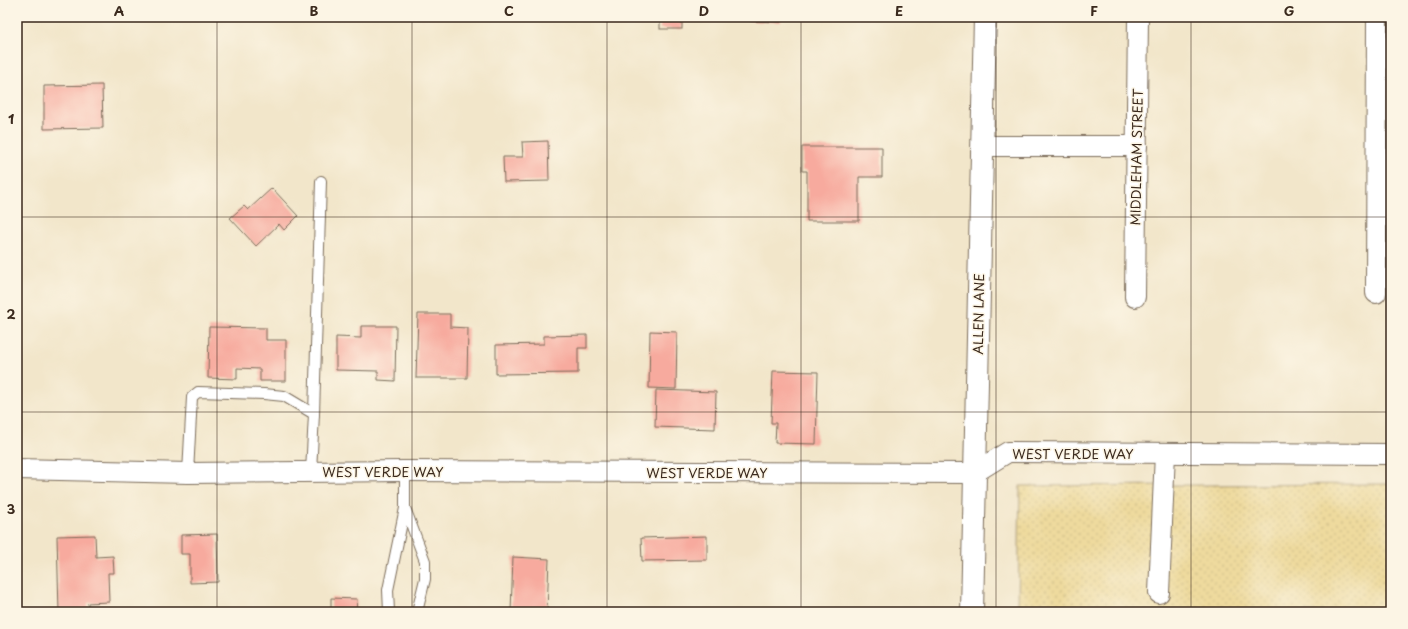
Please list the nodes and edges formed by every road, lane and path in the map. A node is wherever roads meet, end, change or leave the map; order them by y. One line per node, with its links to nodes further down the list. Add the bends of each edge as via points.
1 (985, 17): 4 (main road, ALLEN LANE)
2 (1138, 17): 5 (street, MIDDLEHAM STREET)
3 (1377, 17): 7 (street)
4 (982, 146): 5 (street); 16 (main road, ALLEN LANE)
5 (1137, 146): 8 (street, MIDDLEHAM STREET)
6 (321, 181): 9 (lane)
7 (1376, 293)
8 (1135, 297)
9 (314, 414): 14 (lane); 15 (lane, via 284,396 198,392 192,397)
10 (1165, 453): 11 (street, WEST VERDE WAY); 16 (street, WEST VERDE WAY, via 1008,452); 18 (street)
11 (1391, 454)
12 (17, 469): 15 (street, WEST VERDE WAY)
13 (405, 471): 14 (street, WEST VERDE WAY); 16 (street, WEST VERDE WAY); 17 (lane)
14 (311, 472): 15 (street, WEST VERDE WAY)
15 (188, 473)
16 (974, 473): 21 (main road, ALLEN LANE)
17 (405, 508): 19 (lane, via 388,590); 20 (lane, via 426,561 425,579)
18 (1159, 593)
19 (389, 612)
20 (417, 612)
21 (972, 612)

